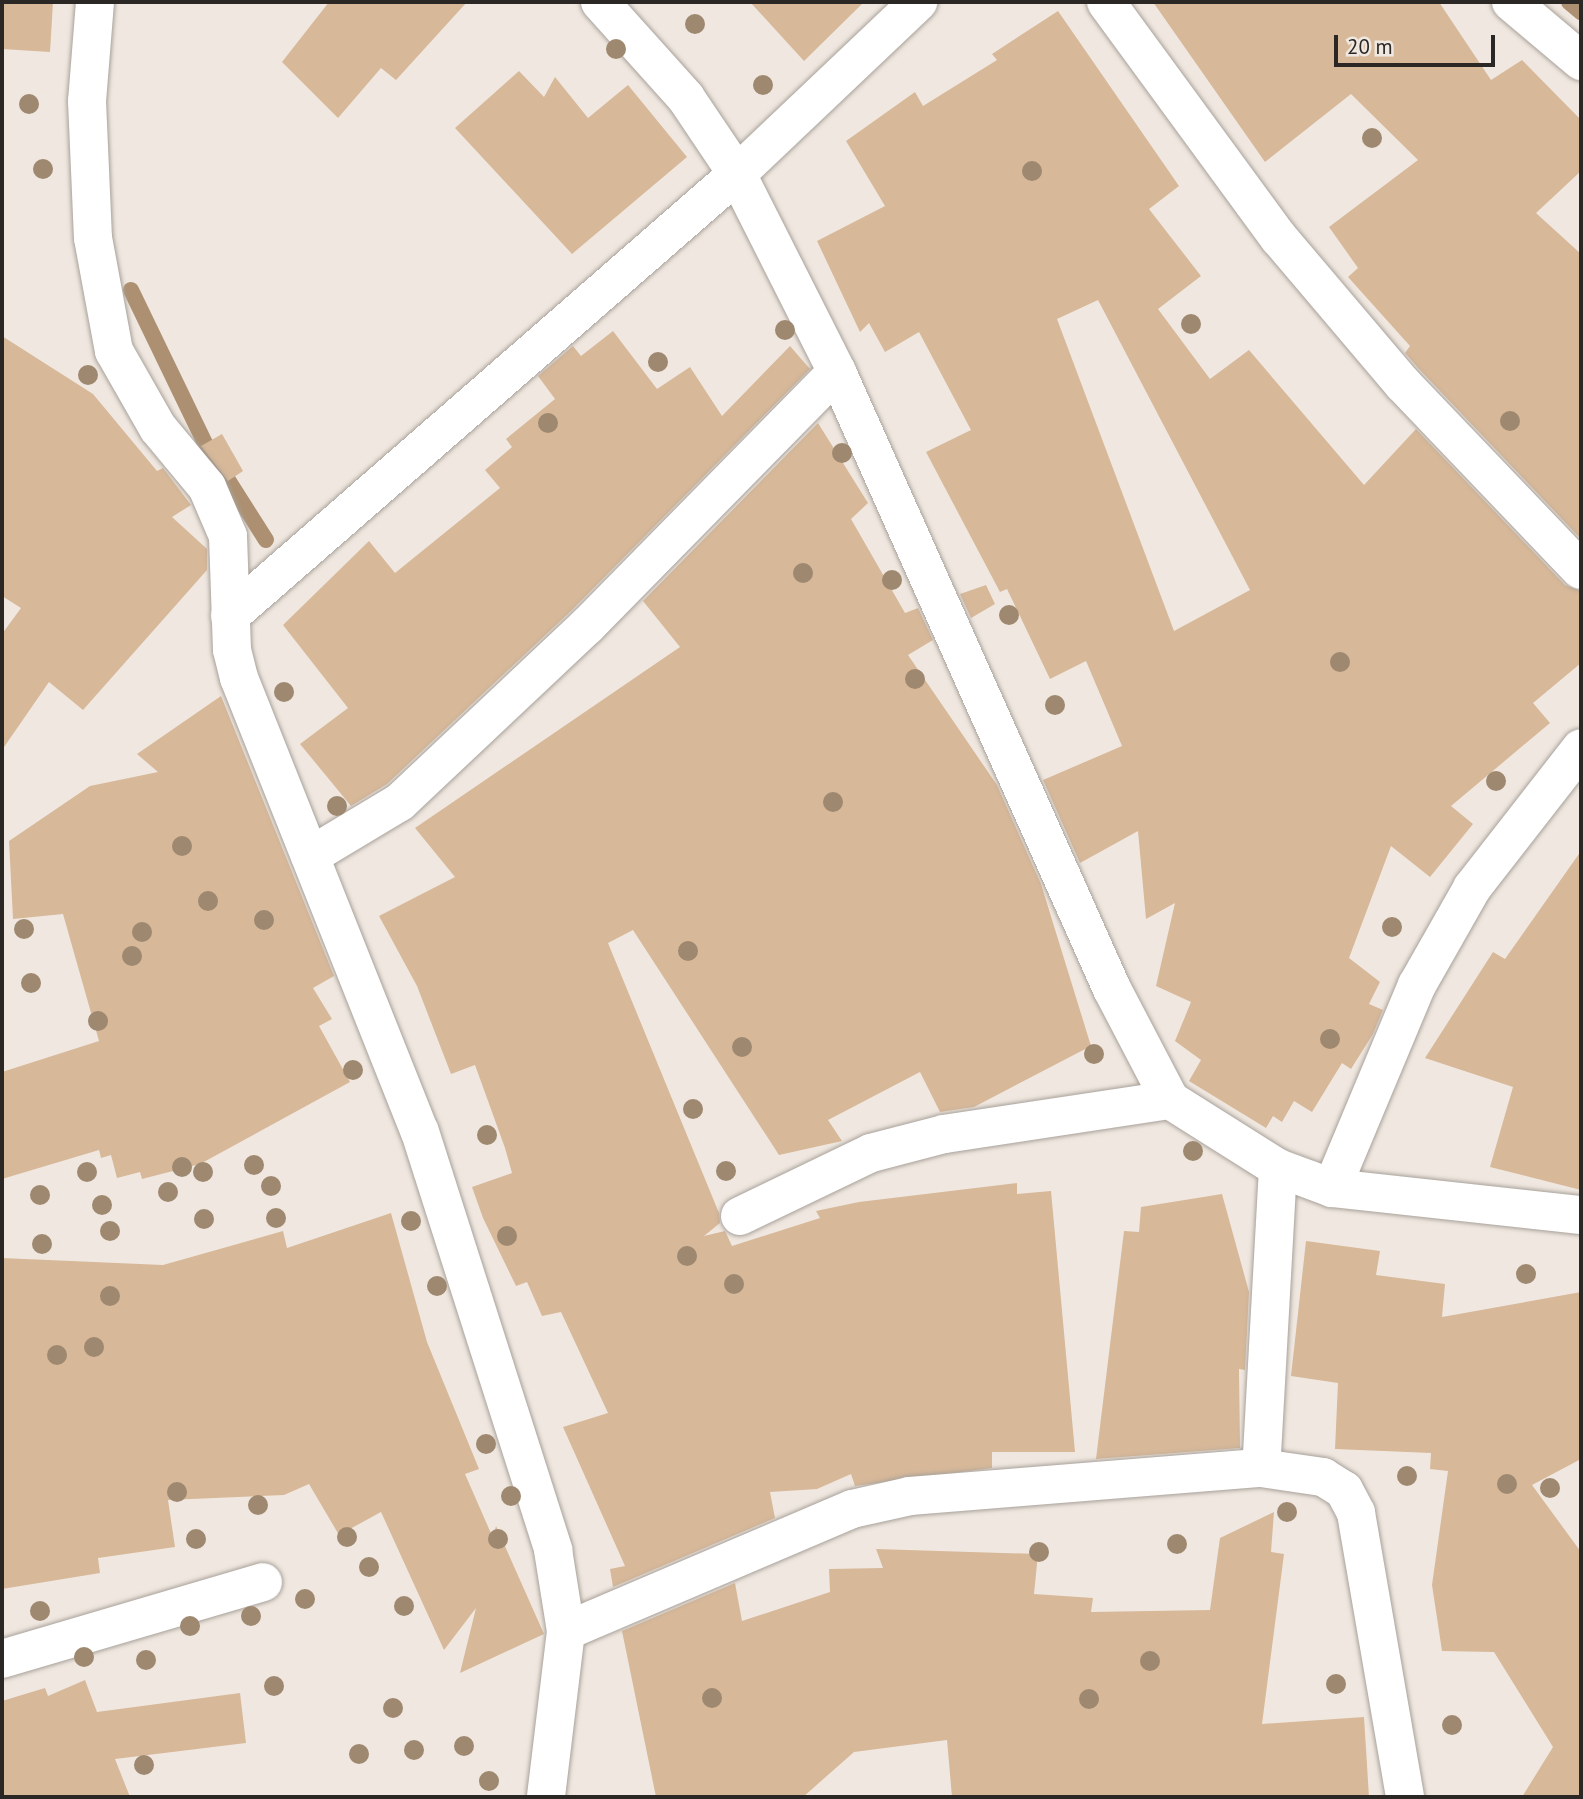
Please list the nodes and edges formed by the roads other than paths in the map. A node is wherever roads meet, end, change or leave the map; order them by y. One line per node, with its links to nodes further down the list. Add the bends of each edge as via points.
1 (95, 2): 10 (street, via 88,101 93,238 114,351 158,428 213,499 228,536)
2 (600, 2): 7 (street, via 686,98)
3 (918, 2): 7 (street)
4 (1106, 2): 9 (street, via 1279,238 1403,384)
5 (1511, 2): 6 (street)
6 (1581, 61)
7 (737, 174): 8 (street); 10 (street)
8 (837, 372): 12 (street, via 587,625 400,802); 13 (street, via 1112,989)
9 (1581, 570)
10 (230, 616): 12 (street, via 239,678)
11 (1581, 748): 15 (street, via 1472,888 1417,985)
12 (310, 856): 20 (street, via 420,1132 553,1550)
13 (1170, 1100): 14 (street); 17 (street, via 944,1134 871,1153)
14 (1278, 1168): 15 (street); 18 (street)
15 (1332, 1188): 16 (street)
16 (1581, 1215)
17 (740, 1216)
18 (1261, 1468): 20 (street, via 910,1496 852,1509); 23 (street, via 1323,1477 1345,1490 1356,1513)
19 (263, 1582): 21 (street)
20 (566, 1630): 22 (street)
21 (2, 1659)
22 (547, 1797)
23 (1405, 1797)

